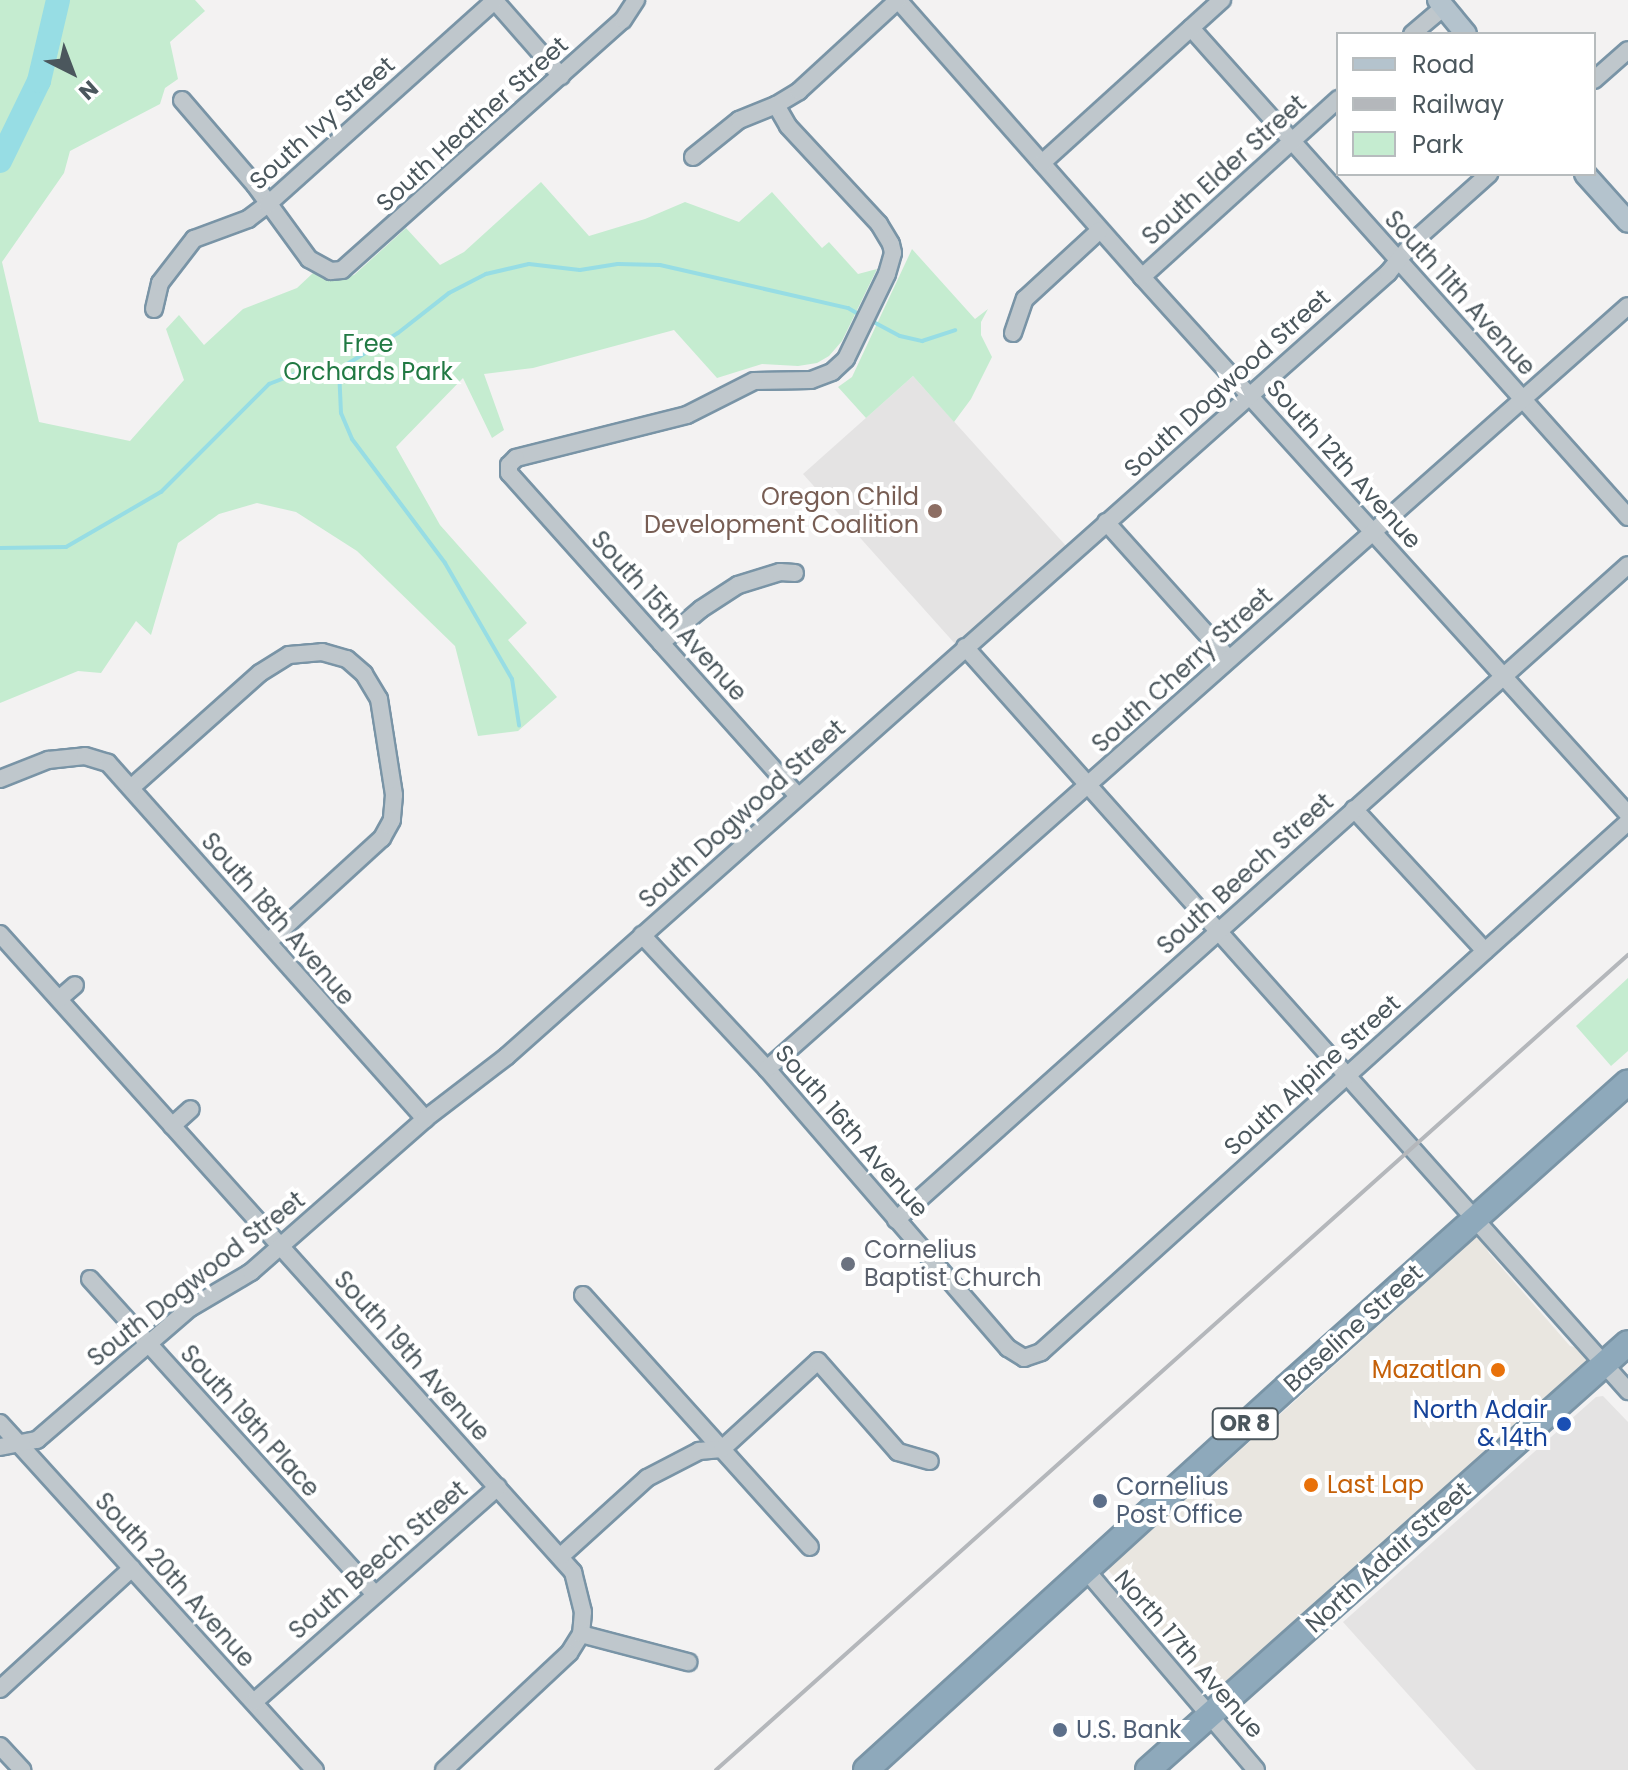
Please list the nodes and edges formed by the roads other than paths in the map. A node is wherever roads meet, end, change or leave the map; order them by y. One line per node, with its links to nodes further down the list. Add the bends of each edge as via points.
1 (495, 0): 10 (street); 20 (street, South Ivy Street)
2 (636, 0): 10 (street, South Heather Street, via 623,20)
3 (898, 0): 14 (street, via 799,91); 17 (street, South 12th Avenue)
4 (1222, 0): 6 (street)
5 (1441, 3): 7 (street); 8 (main road)
6 (1191, 28): 15 (street, South 11th Avenue); 17 (street)
7 (1414, 32)
8 (1464, 32)
9 (1628, 50): 11 (street)
10 (561, 76): 20 (street, South Heather Street, via 351,264 331,271 309,259)
11 (1596, 78)
12 (182, 100): 20 (street)
13 (1336, 101): 15 (street, South Elder Street)
14 (776, 105): 16 (street, via 739,120); 35 (street, South 15th Avenue, via 788,126 879,224 891,244 891,264 846,359 819,377 754,381 687,415 529,454 509,465 517,483)
15 (1292, 140): 23 (street, South 11th Avenue); 24 (street, South Elder Street)
16 (693, 157)
17 (1042, 163): 22 (street, South 12th Avenue)
18 (1487, 176): 23 (street, South Dogwood Street)
19 (1587, 176): 21 (main road)
20 (268, 204): 26 (street, South Ivy Street, via 248,219 194,239 160,283)
21 (1628, 222)
22 (1100, 230): 24 (street, South 12th Avenue); 27 (street, via 1025,299)
23 (1398, 261): 28 (street, South Dogwood Street); 29 (street, South 11th Avenue)
24 (1142, 277): 28 (street, South 12th Avenue)
25 (1628, 306): 29 (street, South Cherry Street)
26 (154, 309)
27 (1013, 333)
28 (1250, 395): 31 (street, South Dogwood Street); 32 (street, South 12th Avenue)
29 (1523, 400): 30 (street, South 11th Avenue); 32 (street, South Cherry Street)
30 (1628, 517)
31 (1106, 522): 36 (street, South Dogwood Street); 37 (street)
32 (1374, 533): 37 (street, South Cherry Street); 38 (street, South 12th Avenue)
33 (1628, 565): 38 (street, South Beech Street)
34 (795, 573): 35 (street, via 780,572 738,585)
35 (661, 643): 42 (street, South 15th Avenue)
36 (965, 647): 40 (street); 42 (street, South Dogwood Street)
37 (1229, 659): 40 (street, South Cherry Street)
38 (1504, 677): 43 (street, South Beech Street); 44 (street, South 12th Avenue)
39 (0, 779): 41 (street, South 18th Avenue, via 48,760 90,758 108,763)
40 (1089, 786): 46 (street); 53 (street, South Cherry Street)
41 (132, 787): 49 (street, South 18th Avenue); 49 (street, via 260,673 289,655 322,652 347,659 364,674 379,699 394,795 392,820 382,838)
42 (798, 796): 48 (street, South Dogwood Street)
43 (1354, 809): 46 (street, South Beech Street); 50 (street)
44 (1628, 814)
45 (1628, 822): 50 (street, South Alpine Street)
46 (1218, 931): 54 (street); 59 (street, South Beech Street)
47 (0, 934): 52 (street, South 19th Avenue)
48 (642, 935): 53 (street, South 16th Avenue); 57 (street, South Dogwood Street, via 507,1056)
49 (268, 942): 57 (street, South 18th Avenue)
50 (1485, 951): 54 (street, South Alpine Street)
51 (75, 985): 52 (street)
52 (59, 999): 58 (street, South 19th Avenue)
53 (767, 1069): 59 (street, South 16th Avenue)
54 (1346, 1075): 60 (street); 66 (street, South Alpine Street, via 1041,1352)
55 (1623, 1095): 60 (highway, Baseline Street / OR 8)
56 (191, 1109): 58 (street)
57 (425, 1119): 61 (street, South Dogwood Street)
58 (172, 1126): 61 (street, South 19th Avenue)
59 (896, 1220): 66 (street, South 16th Avenue, via 1008,1348)
60 (1475, 1220): 67 (street); 78 (highway, Baseline Street / OR 8)
61 (281, 1247): 64 (street, South Dogwood Street); 74 (street, South 19th Avenue)
62 (90, 1279): 64 (street, South 19th Place)
63 (583, 1295): 72 (street)
64 (148, 1343): 70 (street, South Dogwood Street, via 37,1440); 79 (street, South 19th Place)
65 (1628, 1343): 67 (highway, North Adair Street)
66 (1024, 1358)
67 (1604, 1364): 68 (street); 84 (highway, North Adair Street)
68 (1628, 1391)
69 (0, 1423): 70 (street, South 20th Avenue)
70 (19, 1444): 71 (street, South Dogwood Street); 77 (street, South 20th Avenue)
71 (0, 1447)
72 (722, 1449): 73 (street, via 818,1361 898,1452); 75 (street); 76 (street, via 699,1451 647,1478)
73 (930, 1461)
74 (498, 1487): 76 (street, South 19th Avenue); 79 (street, South Beech Street)
75 (810, 1547)
76 (561, 1556): 80 (street, South 19th Avenue, via 579,1587)
77 (132, 1568): 82 (street); 83 (street, South 20th Avenue)
78 (1085, 1569): 84 (street, North 17th Avenue); 89 (highway, Baseline Street / OR 8)
79 (375, 1594): 83 (street, South Beech Street)
80 (581, 1634): 81 (street); 88 (street, via 554,1671)
81 (688, 1662)
82 (0, 1689)
83 (254, 1702): 87 (street, South 20th Avenue)
84 (1212, 1716): 90 (highway, North Adair Street); 91 (street, North 17th Avenue)
85 (0, 1746): 86 (street)
86 (22, 1770)
87 (315, 1770)
88 (444, 1770)
89 (866, 1770)
90 (1148, 1770)
91 (1256, 1770)

